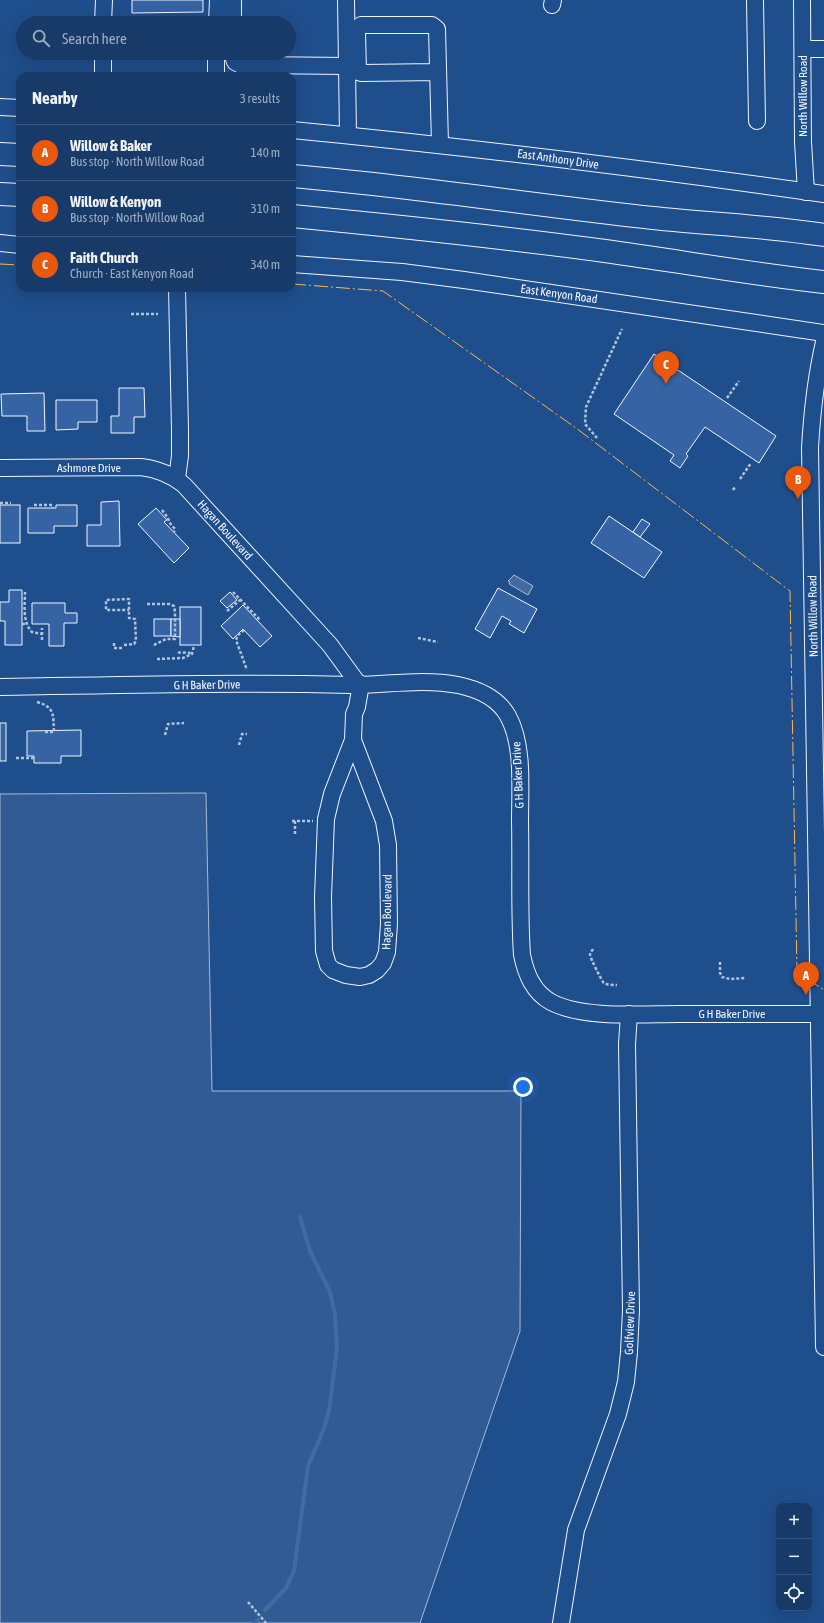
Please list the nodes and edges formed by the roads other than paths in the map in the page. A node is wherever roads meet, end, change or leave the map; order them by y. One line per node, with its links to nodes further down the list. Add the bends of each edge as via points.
1 (104, 0): 7 (street)
2 (218, 0): 8 (street)
3 (233, 0): 9 (street)
4 (346, 0): 15 (street)
5 (755, 0): 21 (street)
6 (802, 0): 11 (street, North Willow Road)
7 (103, 16)
8 (217, 16)
9 (233, 16)
10 (824, 48): 11 (street)
11 (803, 49): 28 (street, North Willow Road)
12 (103, 60): 16 (street)
13 (216, 60): 17 (street)
14 (234, 60): 15 (street, via 241,65)
15 (347, 66): 23 (street)
16 (103, 72)
17 (216, 72)
18 (438, 72): 18 (street, via 437,29 432,25 359,27 358,72); 24 (street)
19 (0, 107): 20 (street)
20 (16, 108)
21 (757, 121)
22 (296, 130): 23 (street, East Anthony Drive)
23 (348, 135): 24 (street, East Anthony Drive)
24 (440, 144): 28 (street, East Anthony Drive)
25 (0, 154): 26 (highway)
26 (16, 155)
27 (296, 176): 33 (highway)
28 (806, 192): 30 (street, East Anthony Drive)
29 (0, 194): 31 (highway)
30 (824, 194)
31 (16, 196)
32 (296, 216): 39 (highway, via 605,251)
33 (653, 218): 34 (highway, via 762,226); 37 (highway, via 714,231)
34 (824, 235)
35 (0, 243): 36 (street)
36 (16, 245)
37 (824, 248)
38 (296, 264): 43 (street, East Kenyon Road, via 402,272 464,280)
39 (773, 276): 40 (highway); 41 (highway)
40 (824, 282)
41 (824, 290)
42 (177, 292): 46 (street, via 180,456)
43 (824, 333)
44 (824, 342): 51 (street, North Willow Road, via 813,408 810,448)
45 (0, 468): 46 (street, Ashmore Drive, via 141,467 155,469)
46 (177, 478): 47 (street, Hagan Boulevard, via 330,645)
47 (361, 684): 48 (street, G H Baker Drive); 49 (street, Hagan Boulevard, via 354,714); 50 (street, G H Baker Drive, via 456,684 488,696 507,715 518,743 521,939 522,955 530,981 544,997 565,1008 592,1013)
48 (0, 686)
49 (353, 740): 49 (street, Hagan Boulevard, via 332,794 326,822 322,897 324,951 328,965 346,976 360,977 377,970 387,952 388,845 384,821)
50 (629, 1014): 51 (street, G H Baker Drive); 53 (street, Golfview Drive, via 627,1044 631,1310 626,1382 618,1414 576,1530)
51 (819, 1014): 52 (street, North Willow Road)
52 (824, 1347)
53 (561, 1623)

